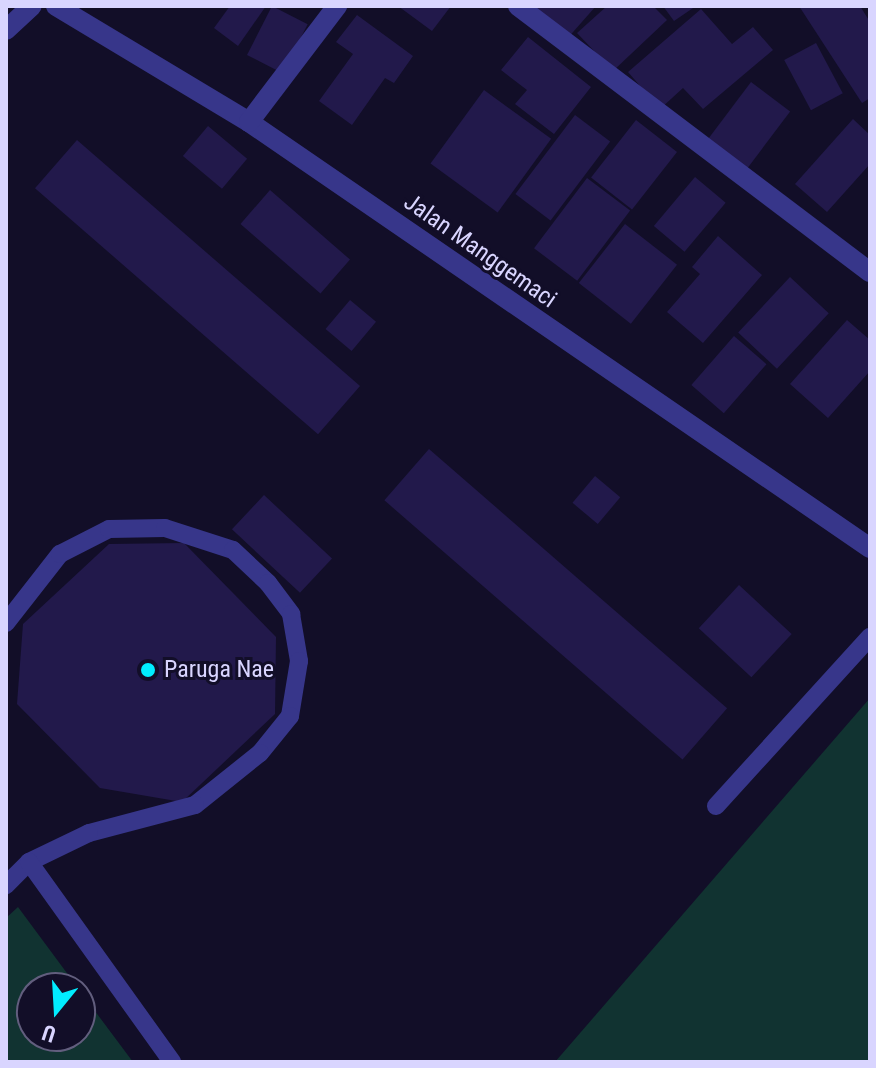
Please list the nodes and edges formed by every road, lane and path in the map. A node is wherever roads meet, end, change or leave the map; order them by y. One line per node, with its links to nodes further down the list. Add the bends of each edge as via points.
1 (32, 6): 5 (street)
2 (56, 6): 6 (street, Jalan Manggemaci)
3 (337, 6): 6 (street)
4 (518, 6): 7 (street)
5 (6, 30)
6 (249, 122): 8 (street, Jalan Manggemaci)
7 (870, 272)
8 (867, 540)
9 (6, 623): 12 (lane, via 60,554 109,529 165,528 233,550 268,583 291,614 299,661 290,716 260,753 195,805 89,833)
10 (870, 637): 11 (lane)
11 (716, 806)
12 (29, 862): 13 (lane); 14 (lane)
13 (6, 885)
14 (172, 1062)

